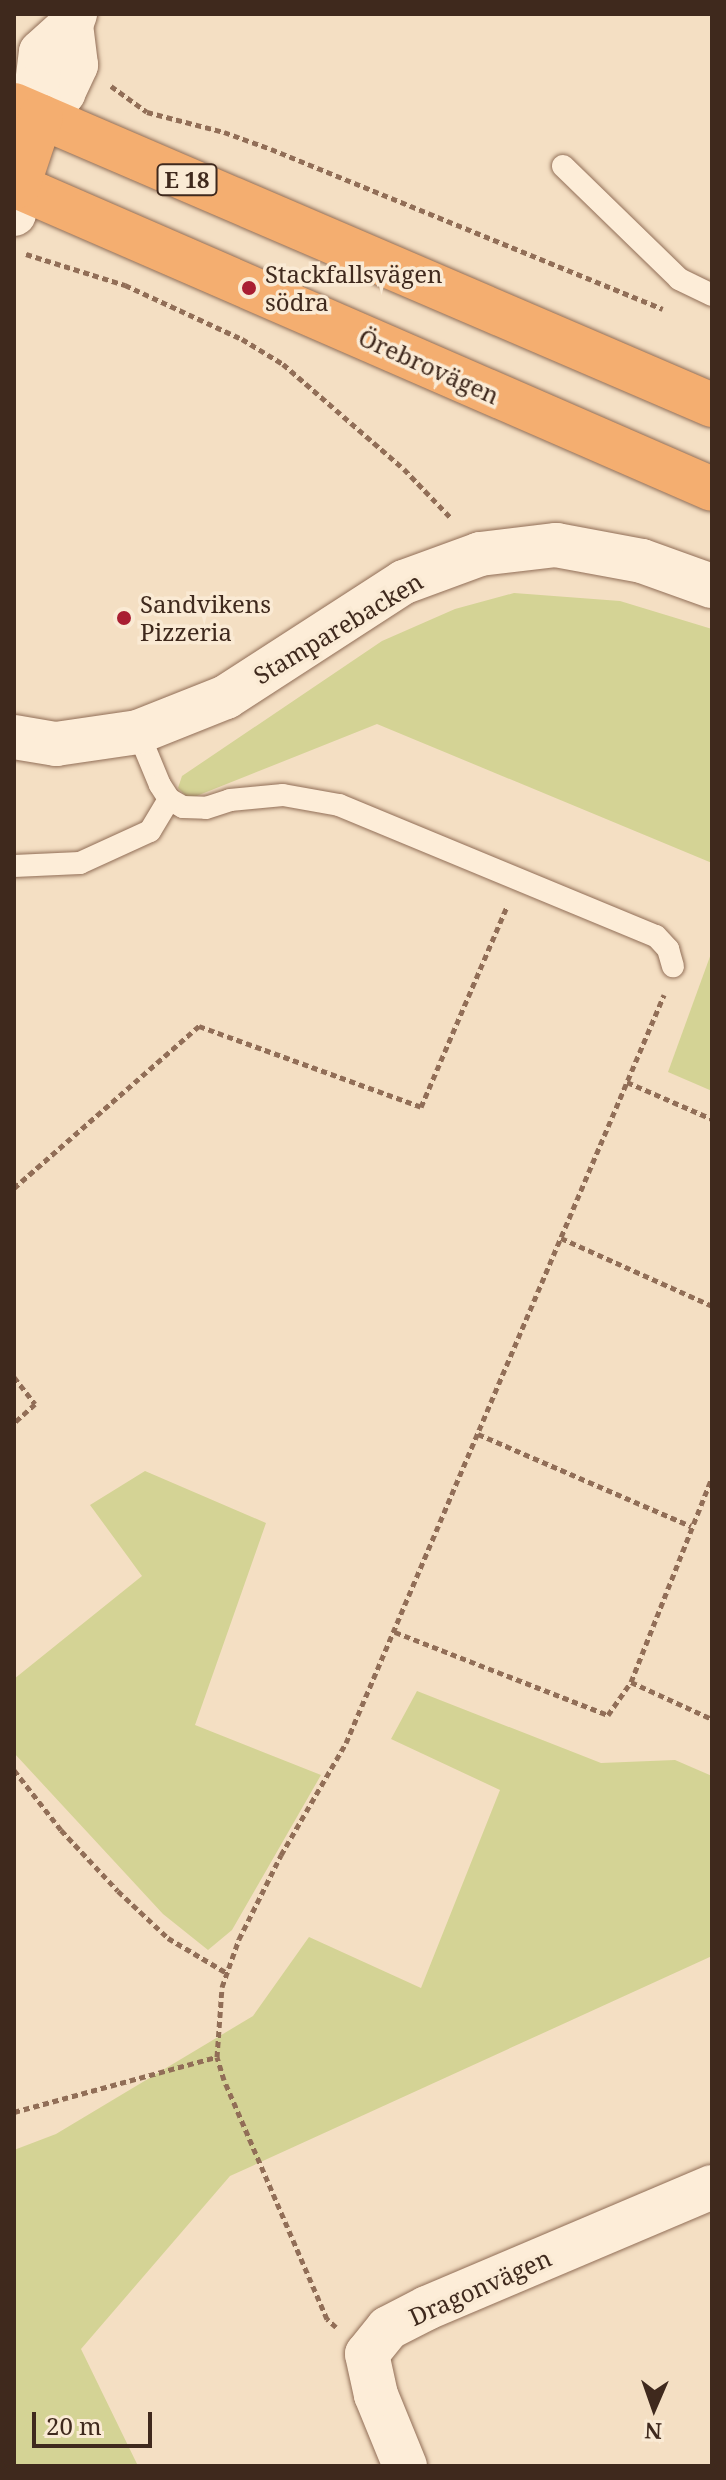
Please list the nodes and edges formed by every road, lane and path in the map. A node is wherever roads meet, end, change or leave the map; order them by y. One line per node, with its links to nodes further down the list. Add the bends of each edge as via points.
1 (73, 19): 3 (street, via 76,65 63,93)
2 (109, 84): 8 (path, via 147,112 271,149)
3 (28, 111): 5 (highway); 9 (highway, E 18)
4 (563, 166): 7 (lane, via 679,279)
5 (15, 194): 10 (highway, Örebrovägen)
6 (14, 249): 11 (path, via 125,285 242,339 283,364 404,469)
7 (712, 295)
8 (667, 310)
9 (712, 405)
10 (712, 489)
11 (480, 554): 12 (street, Stamparebacken, via 556,545 642,561); 13 (street, Stamparebacken, via 404,582 226,697)
12 (712, 586)
13 (138, 732): 14 (street, Stamparebacken, via 56,744); 15 (lane)
14 (14, 737)
15 (169, 799): 16 (lane, via 150,831 80,863); 17 (lane, via 183,807 206,808 230,800 312,798)
16 (14, 866)
17 (519, 879): 18 (lane, via 656,936 668,949); 21 (path, via 421,1107 199,1026)
18 (673, 966): 19 (path)
19 (627, 1082): 20 (path); 22 (path)
20 (712, 1119)
21 (14, 1188)
22 (561, 1238): 23 (path); 26 (path)
23 (712, 1306)
24 (14, 1377): 25 (path, via 35,1404)
25 (14, 1423)
26 (478, 1434): 30 (path); 31 (path)
27 (712, 1477): 28 (path)
28 (703, 1498): 29 (path); 30 (path)
29 (712, 1502)
30 (691, 1526): 32 (path)
31 (395, 1632): 32 (path, via 608,1715); 35 (path, via 346,1743 281,1855)
32 (631, 1682): 33 (path)
33 (712, 1719)
34 (14, 1770): 35 (path, via 61,1830 128,1900 168,1938)
35 (227, 1973): 36 (path)
36 (217, 2057): 37 (path); 39 (path, via 327,2319)
37 (14, 2112)
38 (712, 2187): 39 (street, Dragonvägen, via 427,2308 388,2328)
39 (367, 2354): 40 (street, via 376,2395)
40 (405, 2466)

